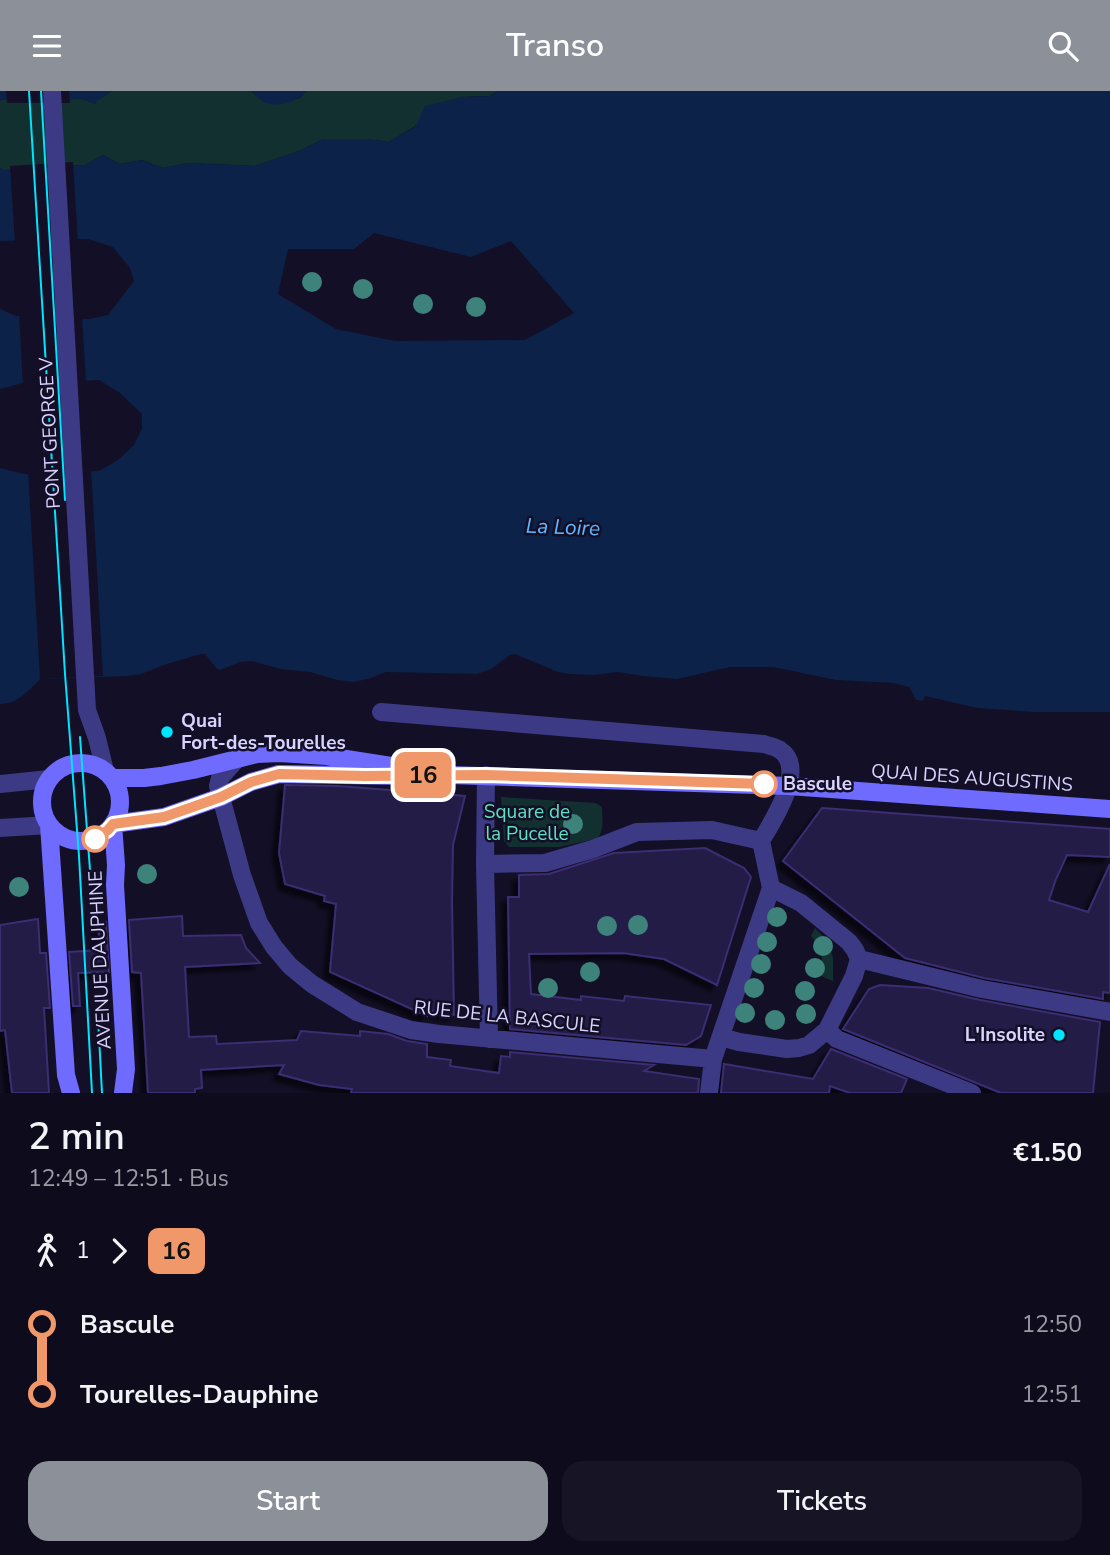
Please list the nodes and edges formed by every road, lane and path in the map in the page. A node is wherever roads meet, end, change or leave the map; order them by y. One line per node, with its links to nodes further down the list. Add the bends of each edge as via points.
1 (52, 91): 4 (street, PONT GEORGE V, via 88,711)
2 (381, 712): 9 (street, via 764,744 782,751 790,765)
3 (236, 760): 4 (main road, via 153,777); 5 (main road, via 257,754 327,755); 10 (street, via 220,778)
4 (108, 774): 7 (main road, via 76,763); 12 (main road, via 120,801)
5 (450, 775): 6 (main road, QUAI DES AUGUSTINS); 10 (main road, via 279,774)
6 (486, 775): 9 (main road, QUAI DES AUGUSTINS); 16 (street)
7 (49, 779): 8 (street); 13 (main road, via 42,802)
8 (0, 784)
9 (789, 786): 11 (main road, QUAI DES AUGUSTINS); 15 (street)
10 (221, 797): 12 (main road, via 164,817); 22 (street, RUE DE LA BASCULE, via 259,923 290,966 357,1012 411,1030)
11 (1110, 809)
12 (113, 824): 13 (main road, via 95,839 83,841 67,839); 25 (main road, AVENUE DAUPHINE, via 126,1069)
13 (50, 825): 14 (street); 24 (main road, AVENUE DAUPHINE, via 66,1075)
14 (0, 828)
15 (761, 841): 16 (street, via 712,830 637,832 545,863); 17 (street)
16 (485, 864): 22 (street)
17 (771, 888): 18 (street, via 801,903 849,941); 21 (street)
18 (859, 959): 19 (street, via 982,989); 20 (street)
19 (1110, 1012)
20 (827, 1030): 21 (street, via 808,1045 787,1049); 27 (street, via 837,1039)
21 (721, 1037): 23 (street)
22 (489, 1039): 23 (street, RUE DE LA BASCULE)
23 (713, 1059): 26 (street)
24 (71, 1093)
25 (123, 1093)
26 (709, 1093)
27 (972, 1093)

